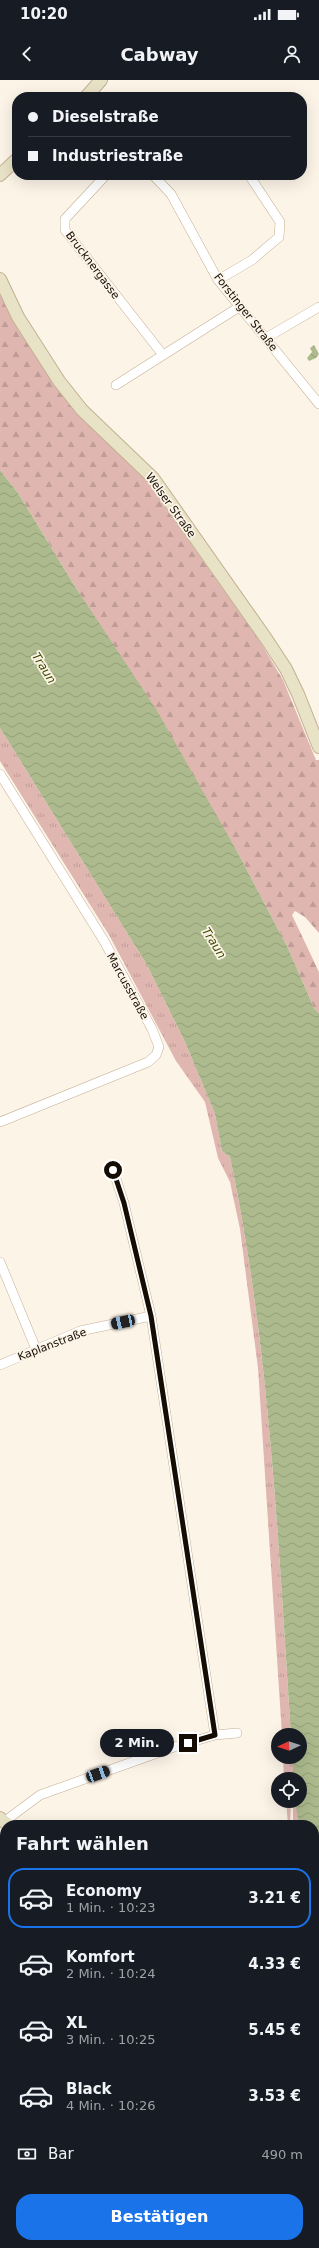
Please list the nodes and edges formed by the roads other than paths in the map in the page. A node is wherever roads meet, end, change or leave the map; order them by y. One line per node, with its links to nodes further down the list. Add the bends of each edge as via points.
1 (101, 80): 2 (main road)
2 (90, 92)
3 (12, 164): 4 (main road)
4 (0, 175)
5 (101, 180): 13 (street, Brucknergasse, via 65,219 65,230)
6 (158, 180): 9 (street, Forstinger Straße, via 171,194)
7 (252, 180): 9 (street, via 280,222 279,237 252,260)
8 (0, 279): 16 (main road, Welser Straße, via 18,317 63,386 82,410 153,478 267,640 298,694)
9 (218, 280): 10 (street, Forstinger Straße)
10 (240, 307): 12 (street, Forstinger Straße); 13 (street)
11 (319, 307): 12 (street)
12 (266, 338): 15 (street, Forstinger Straße)
13 (163, 355): 14 (street)
14 (116, 385)
15 (319, 404)
16 (319, 747)
17 (0, 774): 18 (street, Marcusstraße, via 104,941 152,1029 159,1047 156,1055 148,1062)
18 (80, 1089): 19 (street); 20 (street, Marcusstraße)
19 (85, 1098)
20 (0, 1122)
21 (113, 1170): 23 (street, via 124,1203)
22 (0, 1262): 24 (street)
23 (151, 1316): 24 (street, Kaplanstraße, via 80,1331); 27 (street)
24 (36, 1349): 25 (street, Kaplanstraße)
25 (0, 1365)
26 (237, 1733): 27 (street)
27 (215, 1735): 28 (street, via 40,1795)
28 (5, 1820)

